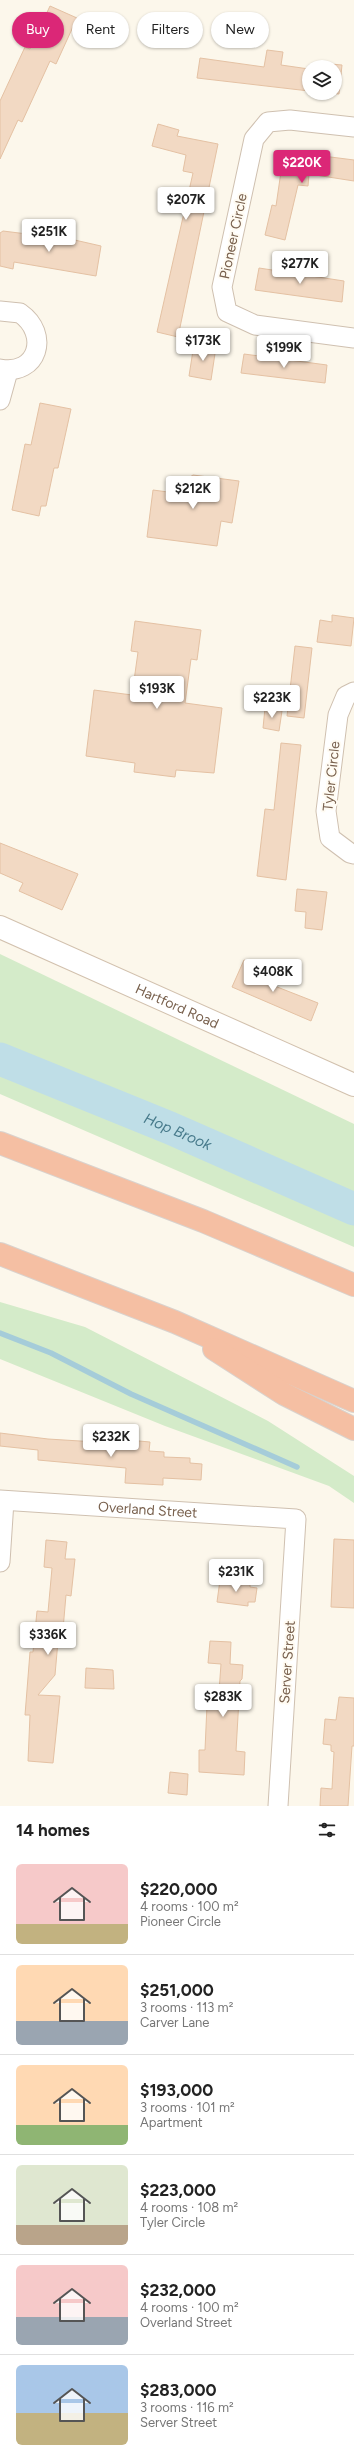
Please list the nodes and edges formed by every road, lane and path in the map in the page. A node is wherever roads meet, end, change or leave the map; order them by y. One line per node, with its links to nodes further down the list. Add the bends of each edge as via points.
1 (354, 127): 3 (street, Pioneer Circle, via 290,120 268,122 254,139 222,287 228,312 255,325)
2 (0, 312): 4 (street, via 20,313 35,328 38,338 37,350 32,359 24,366)
3 (354, 338)
4 (4, 370): 5 (street)
5 (0, 400)
6 (354, 692): 7 (street, Tyler Circle, via 346,696 338,715 326,811 330,838)
7 (354, 854)
8 (0, 927): 9 (main road, Hartford Road)
9 (354, 1085)
10 (0, 1143): 12 (highway, via 203,1221)
11 (0, 1254): 13 (highway)
12 (354, 1285)
13 (175, 1322): 14 (highway); 15 (highway, via 259,1379)
14 (354, 1401)
15 (354, 1429)
16 (2, 1500): 17 (street, Overland Street); 18 (street)
17 (296, 1519): 19 (street, Server Street)
18 (0, 1562)
19 (278, 1806)

